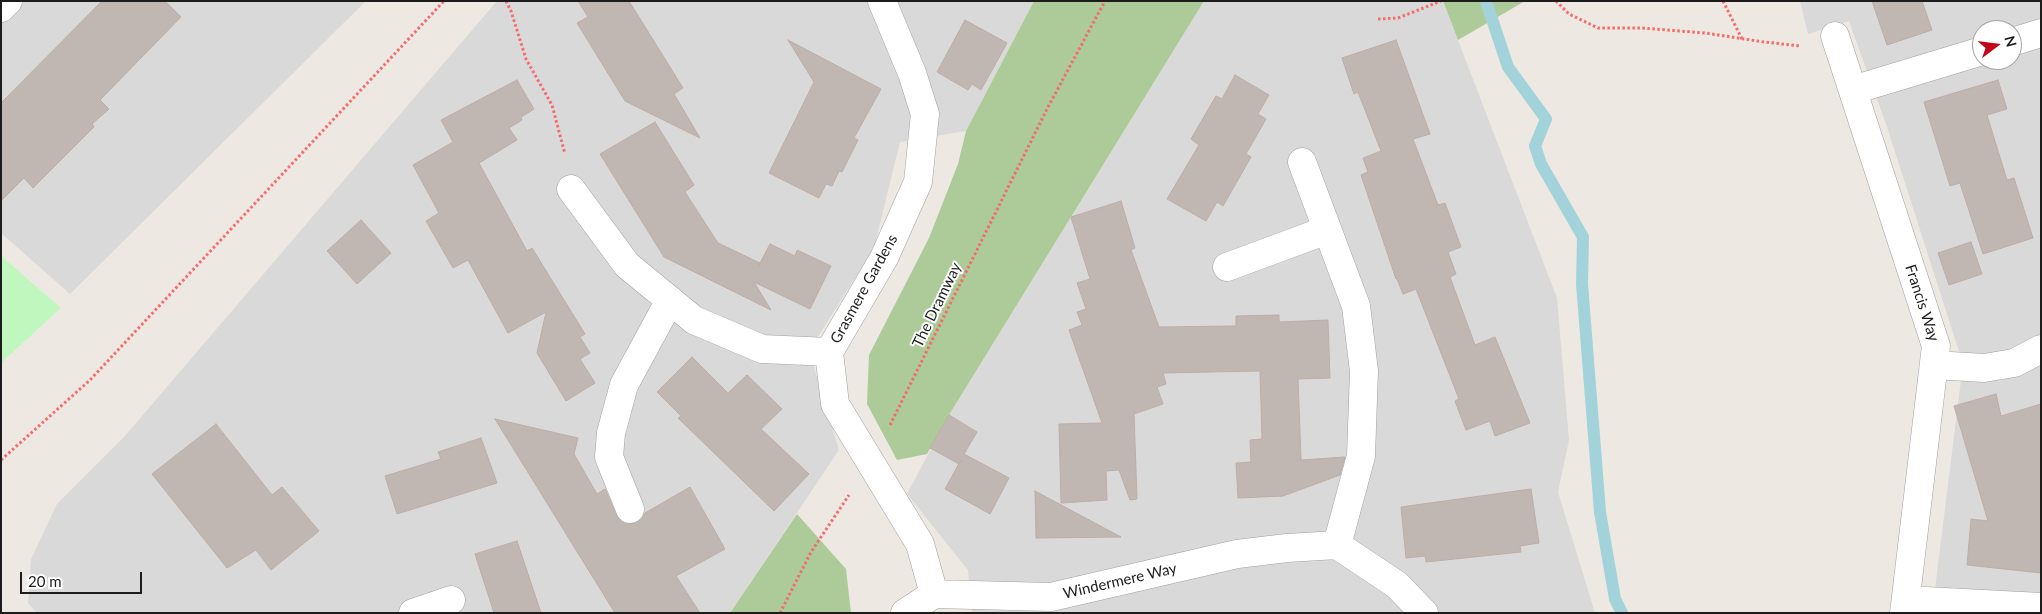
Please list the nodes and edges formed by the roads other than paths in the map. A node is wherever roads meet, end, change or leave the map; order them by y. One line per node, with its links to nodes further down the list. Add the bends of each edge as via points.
1 (8, 1): 3 (street)
2 (882, 1): 15 (street, Grasmere Gardens, via 912,72 925,114 918,182 884,258)
3 (1, 8)
4 (2041, 33): 6 (street)
5 (1835, 36): 8 (street, Francis Way)
6 (2022, 39)
7 (1972, 54): 8 (street)
8 (1853, 90): 16 (street, Francis Way, via 1936,346)
9 (1302, 162): 11 (street)
10 (571, 189): 13 (street, via 627,265)
11 (1327, 230): 12 (street); 18 (street, via 1356,306 1364,371 1361,456)
12 (1227, 267)
13 (670, 300): 15 (street, via 694,320 762,349); 17 (street, via 624,385 611,433 609,457)
14 (2041, 349): 16 (street, via 2014,364 1984,368)
15 (830, 352): 19 (street, Grasmere Gardens, via 835,404 920,544)
16 (1934, 365): 22 (street, Francis Way)
17 (630, 509)
18 (1337, 545): 21 (street, Windermere Way, via 1237,554); 26 (street, via 1397,584)
19 (934, 594): 21 (street, Windermere Way); 25 (street)
20 (451, 600): 24 (street)
21 (1052, 605)
22 (1905, 606): 23 (street)
23 (2041, 607)
24 (413, 613)
25 (905, 613)
26 (1424, 613)

